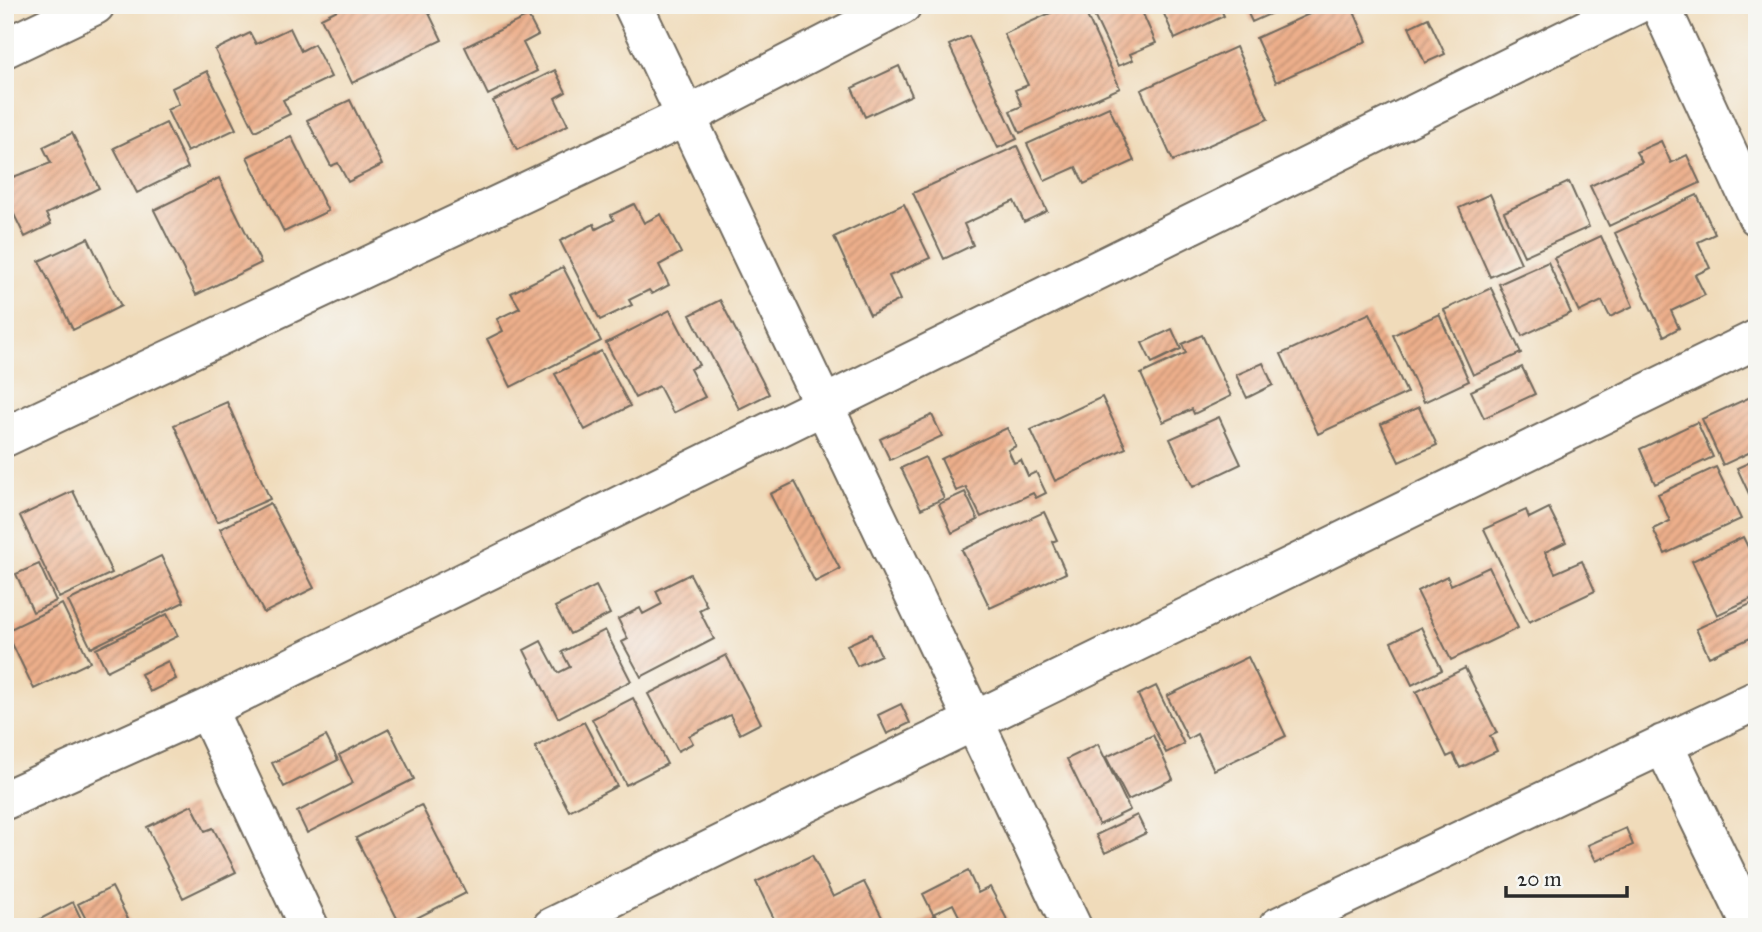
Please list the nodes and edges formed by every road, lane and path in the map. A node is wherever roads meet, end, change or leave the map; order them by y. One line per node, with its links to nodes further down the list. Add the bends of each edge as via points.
1 (95, 5): 6 (street)
2 (634, 5): 7 (street)
3 (902, 5): 7 (street)
4 (1636, 5): 10 (street)
5 (1660, 5): 8 (street)
6 (5, 48)
7 (687, 116): 10 (street); 11 (street)
8 (1757, 216)
9 (1757, 339): 14 (street)
10 (825, 407): 13 (street); 14 (street)
11 (5, 437)
12 (1757, 700): 15 (street)
13 (207, 709): 16 (street); 17 (street)
14 (974, 721): 18 (street); 19 (street)
15 (1663, 744): 20 (street); 21 (street)
16 (5, 800)
17 (309, 927)
18 (552, 927)
19 (1072, 927)
20 (1278, 927)
21 (1752, 927)

